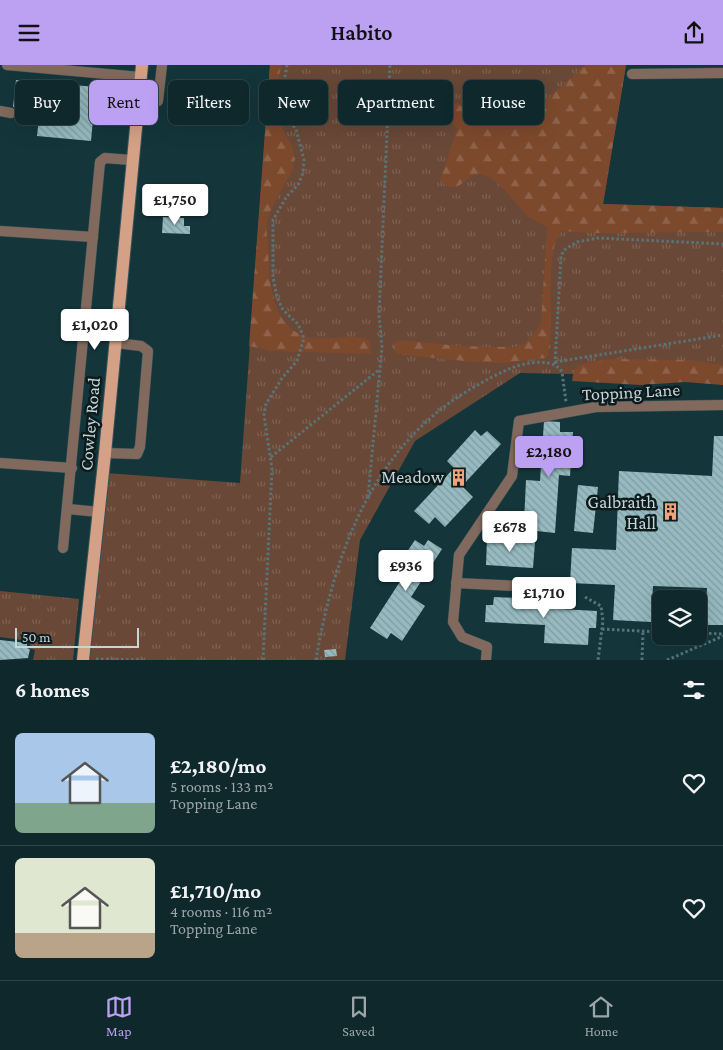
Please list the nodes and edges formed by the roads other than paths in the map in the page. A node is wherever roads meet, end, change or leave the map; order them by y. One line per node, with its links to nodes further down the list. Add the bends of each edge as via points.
1 (7, 65): 3 (street)
2 (162, 65): 6 (street)
3 (141, 71)
4 (723, 73): 5 (street)
5 (632, 74)
6 (158, 101)
7 (0, 111): 8 (street)
8 (11, 113)
9 (135, 125): 10 (main road, Cowley Road)
10 (131, 160): 12 (street, Cowley Road, via 105,159 100,162); 13 (main road, Cowley Road)
11 (0, 231): 12 (street)
12 (92, 237): 17 (street, Cowley Road)
13 (116, 343): 15 (main road, Cowley Road); 15 (street, via 141,346 148,351 140,447 137,455)
14 (723, 405): 21 (street, Topping Lane, via 596,407 519,421 512,476 459,555)
15 (105, 453): 19 (main road, Cowley Road)
16 (0, 463): 17 (street)
17 (72, 467): 18 (street, Cowley Road)
18 (68, 509): 19 (street); 20 (street, Cowley Road)
19 (99, 512): 23 (main road, Cowley Road)
20 (62, 548)
21 (456, 583): 22 (street); 24 (street, Topping Lane, via 453,622 462,637 487,647)
22 (559, 588)
23 (83, 659)
24 (488, 660)

